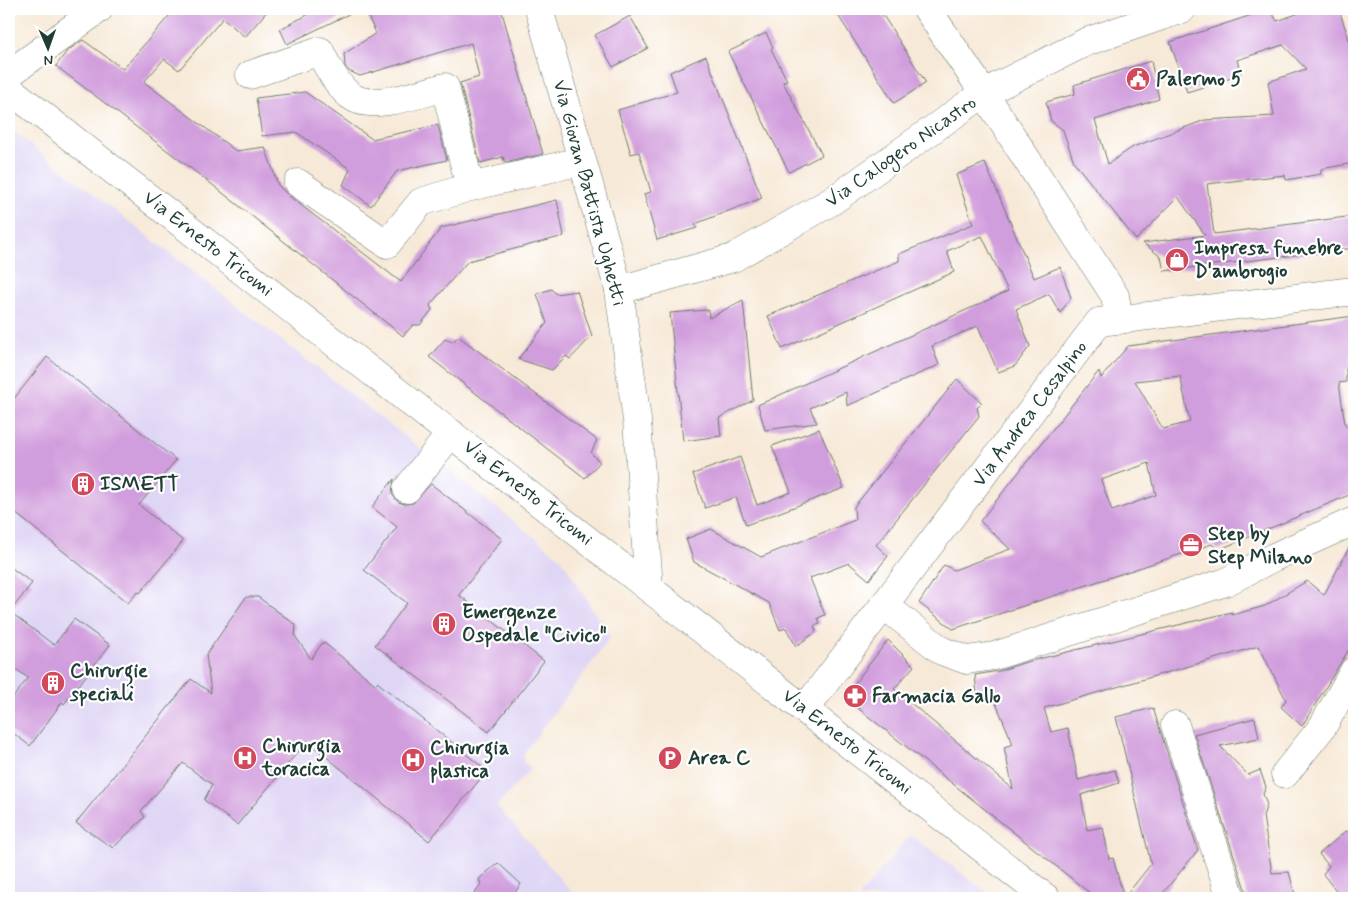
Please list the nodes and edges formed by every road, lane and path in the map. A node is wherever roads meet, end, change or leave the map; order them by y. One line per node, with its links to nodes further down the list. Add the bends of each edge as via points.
1 (99, 9): 5 (street)
2 (540, 9): 9 (street, Via Giovan Battista Ughetti)
3 (927, 9): 8 (street)
4 (1182, 9): 8 (street, Via Calogero Nicastro, via 1086,42)
5 (9, 74)
6 (250, 75): 11 (street, via 320,52 328,71 354,99 383,103 445,87)
7 (9, 89): 15 (street, Via Ernesto Tricomi)
8 (984, 92): 12 (street, Via Calogero Nicastro, via 832,201 782,232 733,258); 14 (street, via 1115,296)
9 (581, 161): 11 (street); 12 (street, Via Giovan Battista Ughetti)
10 (298, 183): 11 (street, via 387,244 421,202)
11 (470, 187)
12 (619, 290): 18 (street, Via Giovan Battista Ughetti, via 637,420)
13 (1354, 291): 14 (street, Via Andrea Cesalpino)
14 (1119, 320): 19 (street, Via Andrea Cesalpino, via 1099,322)
15 (451, 433): 16 (street); 18 (street, Via Ernesto Tricomi)
16 (407, 489)
17 (1354, 521): 19 (street, via 1226,582 994,656 967,660 942,651)
18 (649, 588): 21 (street, Via Ernesto Tricomi)
19 (884, 605): 21 (street, Via Andrea Cesalpino)
20 (1354, 672): 23 (street, via 1323,726)
21 (805, 709): 24 (street, Via Ernesto Tricomi)
22 (1176, 726): 25 (street)
23 (1285, 774)
24 (1046, 898)
25 (1231, 898)

